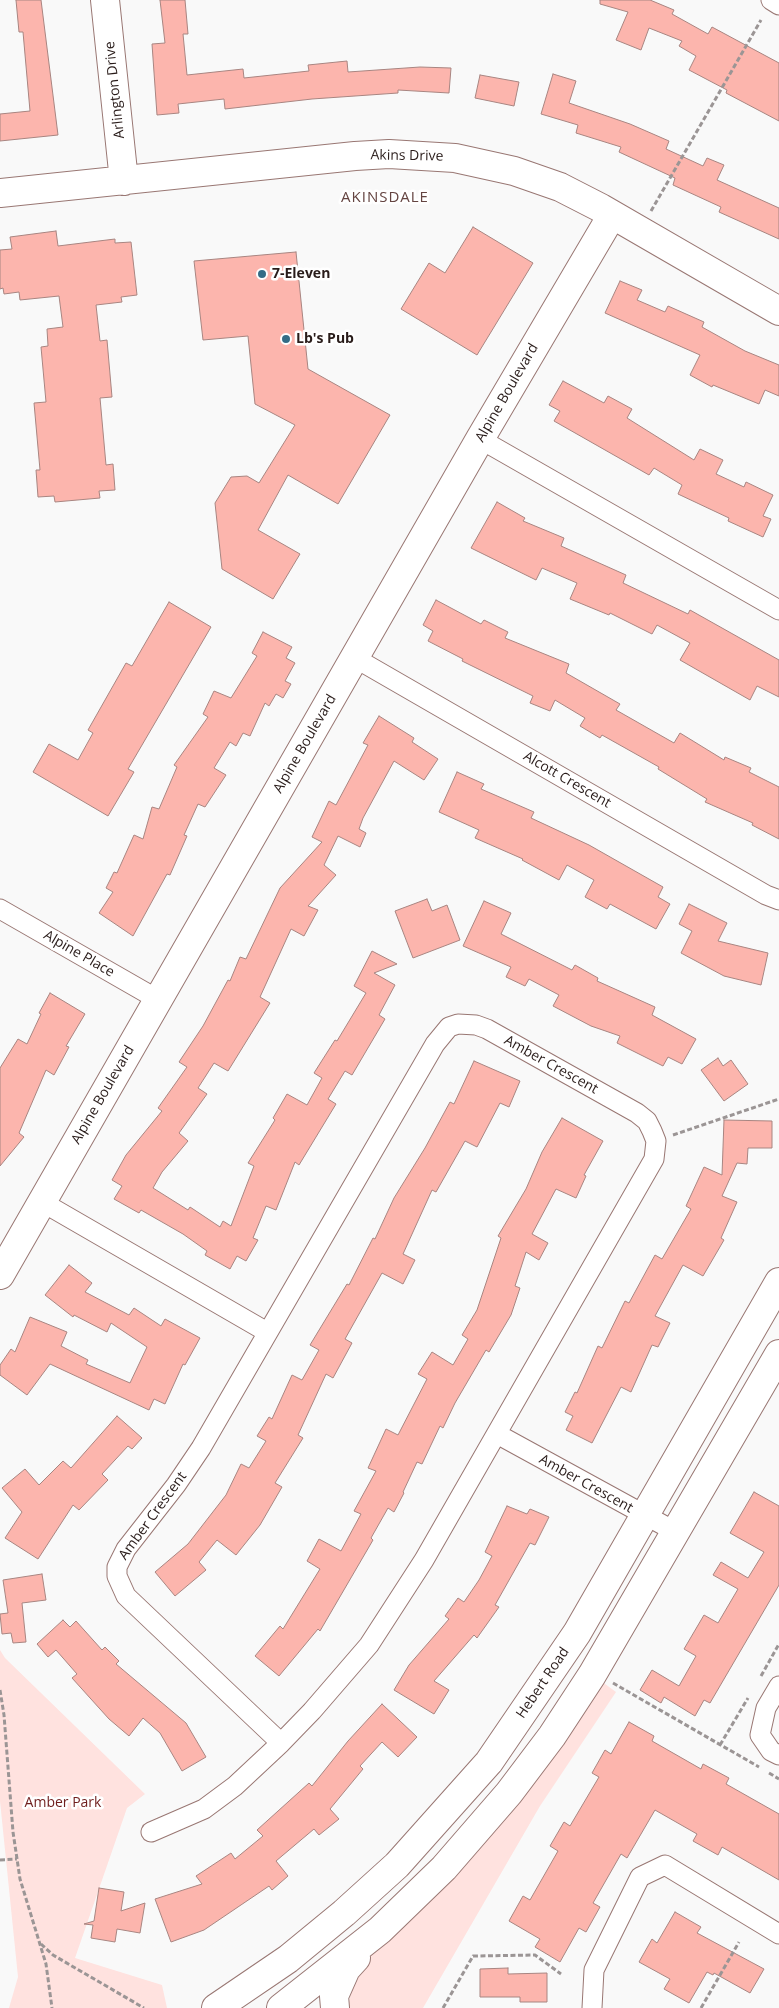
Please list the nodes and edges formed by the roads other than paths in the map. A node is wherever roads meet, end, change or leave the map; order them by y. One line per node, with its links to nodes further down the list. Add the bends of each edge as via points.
1 (105, 0): 4 (street, Arlington Drive)
2 (771, 0): 3 (street)
3 (779, 5)
4 (124, 181): 5 (street, Akins Drive); 6 (street, Akins Drive, via 355,156 424,155 514,171 560,187)
5 (0, 193)
6 (612, 214): 7 (street, Akins Drive); 8 (street, Alpine Boulevard)
7 (779, 311)
8 (480, 439): 9 (street); 10 (street, Alpine Boulevard)
9 (779, 610)
10 (355, 658): 11 (street, Alcott Crescent); 13 (street, Alpine Boulevard)
11 (779, 900)
12 (0, 909): 13 (street, Alpine Place)
13 (157, 999): 14 (street, Alpine Boulevard)
14 (42, 1202): 15 (street, Alpine Boulevard); 17 (street)
15 (0, 1275)
16 (779, 1282): 20 (street, Hebert Road)
17 (267, 1332): 19 (street, Amber Crescent, via 435,1044 449,1027 466,1024 487,1029 636,1113 647,1121 656,1141 649,1168); 23 (street, Amber Crescent, via 189,1466 126,1549 117,1567 117,1576 130,1600)
18 (779, 1354): 21 (street)
19 (496, 1434): 20 (street, Amber Crescent); 23 (street, via 406,1590 369,1644)
20 (646, 1516): 21 (street, Amber Crescent); 28 (street, Hebert Road, via 577,1633 489,1762 397,1865 344,1913)
21 (676, 1532): 26 (street, via 552,1736 509,1793 444,1868)
22 (779, 1686): 24 (street, via 766,1708 760,1735 771,1751)
23 (281, 1743): 25 (street, via 235,1786 204,1809)
24 (779, 1755)
25 (151, 1832)
26 (380, 1930): 29 (street); 31 (street, via 346,1969 334,1996)
27 (779, 1934): 32 (street, via 665,1865 640,1877 594,1970)
28 (264, 1976): 29 (street); 30 (street, Hebert Road)
29 (287, 2007)
30 (216, 2008)
31 (335, 2008)
32 (592, 2008)

